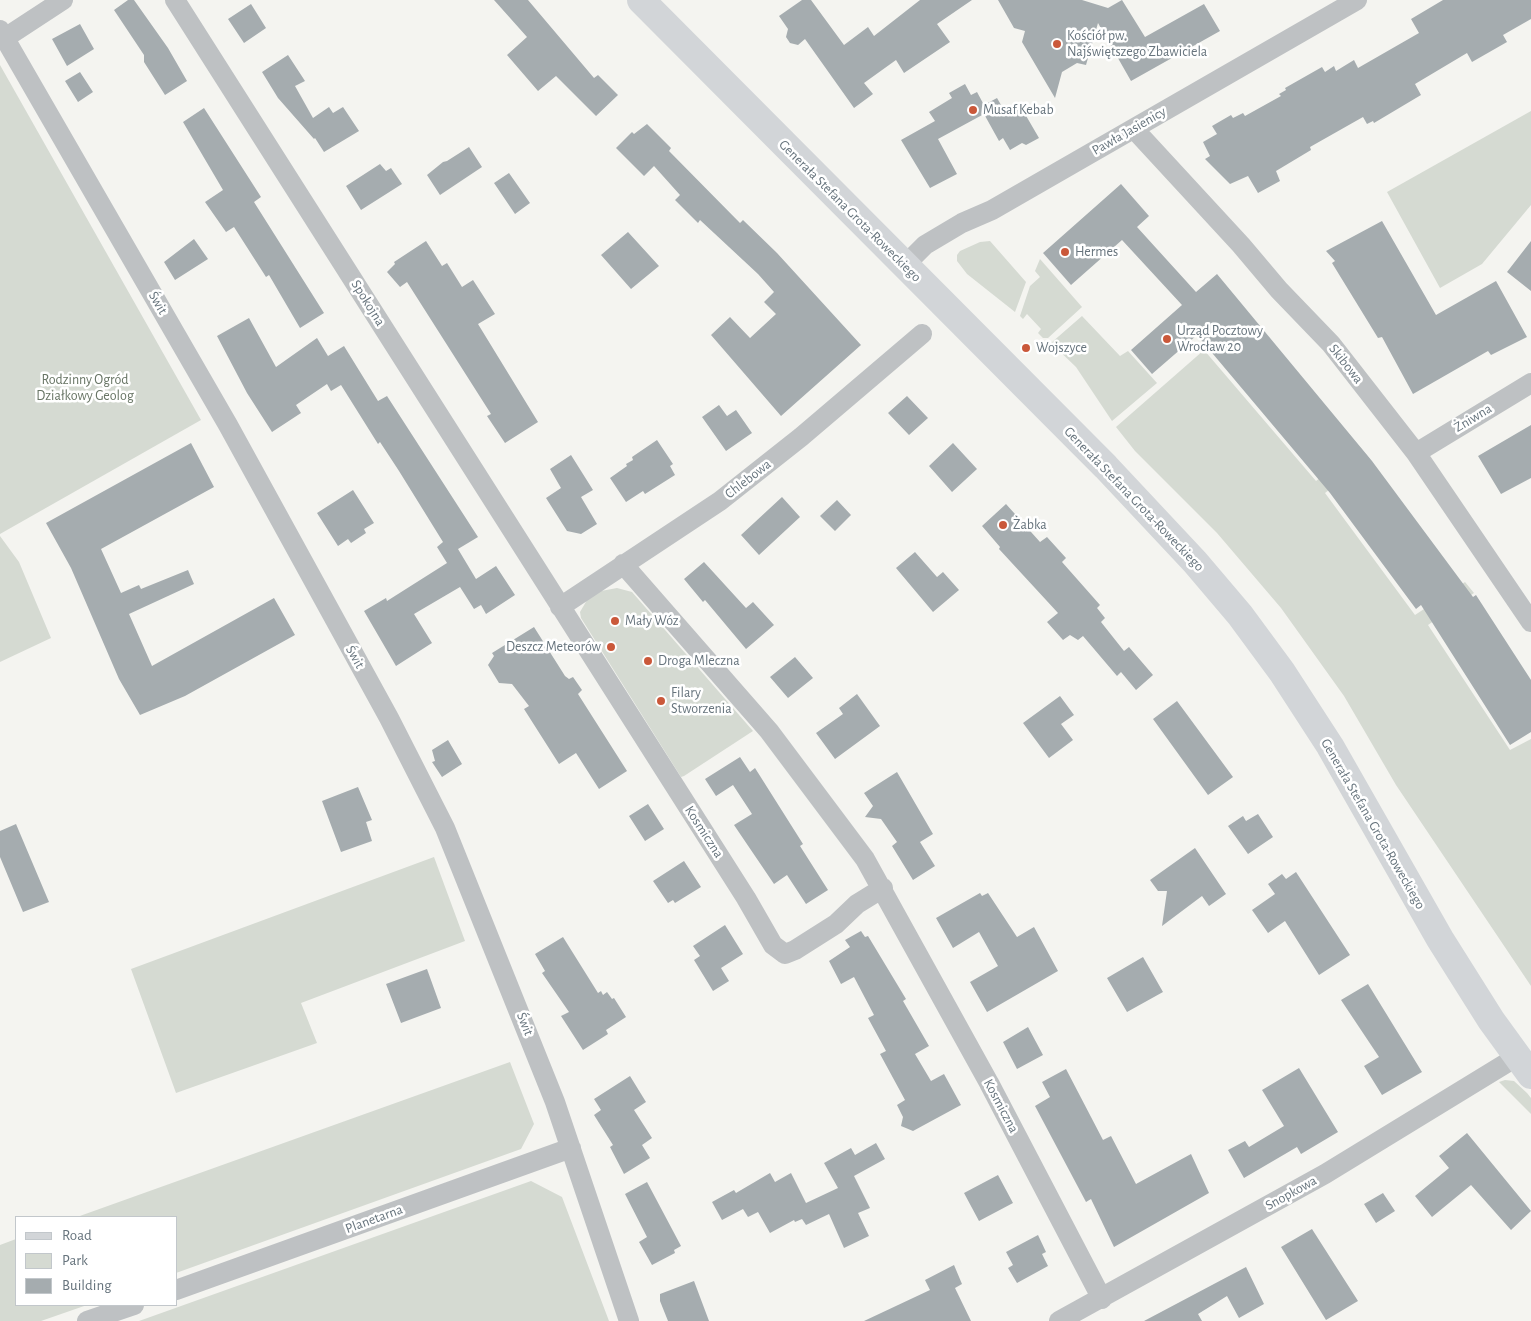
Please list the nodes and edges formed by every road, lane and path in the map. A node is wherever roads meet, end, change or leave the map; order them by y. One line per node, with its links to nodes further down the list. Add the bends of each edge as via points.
1 (63, 0): 5 (street)
2 (175, 0): 12 (street, Spokojna)
3 (641, 0): 7 (street, Generała Stefana Grota-Roweckiego)
4 (1352, 1): 6 (street, Pawła Jasienicy)
5 (2, 34): 16 (street, Świt, via 228,425 389,718 445,828 484,920)
6 (1134, 129): 7 (street, Pawła Jasienicy, via 992,210 962,223 926,245); 10 (street, Skibowa, via 1331,344)
7 (904, 266): 15 (street, Generała Stefana Grota-Roweckiego, via 1158,521 1240,615 1330,746 1440,939)
8 (922, 334): 11 (street, Chlebowa, via 720,501)
9 (1531, 383): 10 (street, Żniwna)
10 (1416, 453): 13 (street, Skibowa)
11 (624, 564): 12 (street, Chlebowa); 14 (street, Kosmiczna, via 769,732 865,859)
12 (560, 607): 14 (street, Kosmiczna, via 773,945 785,954 795,950)
13 (1531, 622)
14 (883, 888): 18 (street, Kosmiczna)
15 (1524, 1065): 18 (street, Snopkowa)
16 (571, 1148): 17 (street, Planetarna); 21 (street, Świt)
17 (178, 1289)
18 (1102, 1299): 22 (street, Snopkowa)
19 (131, 1306): 20 (street)
20 (88, 1321)
21 (630, 1321)
22 (1059, 1321)

